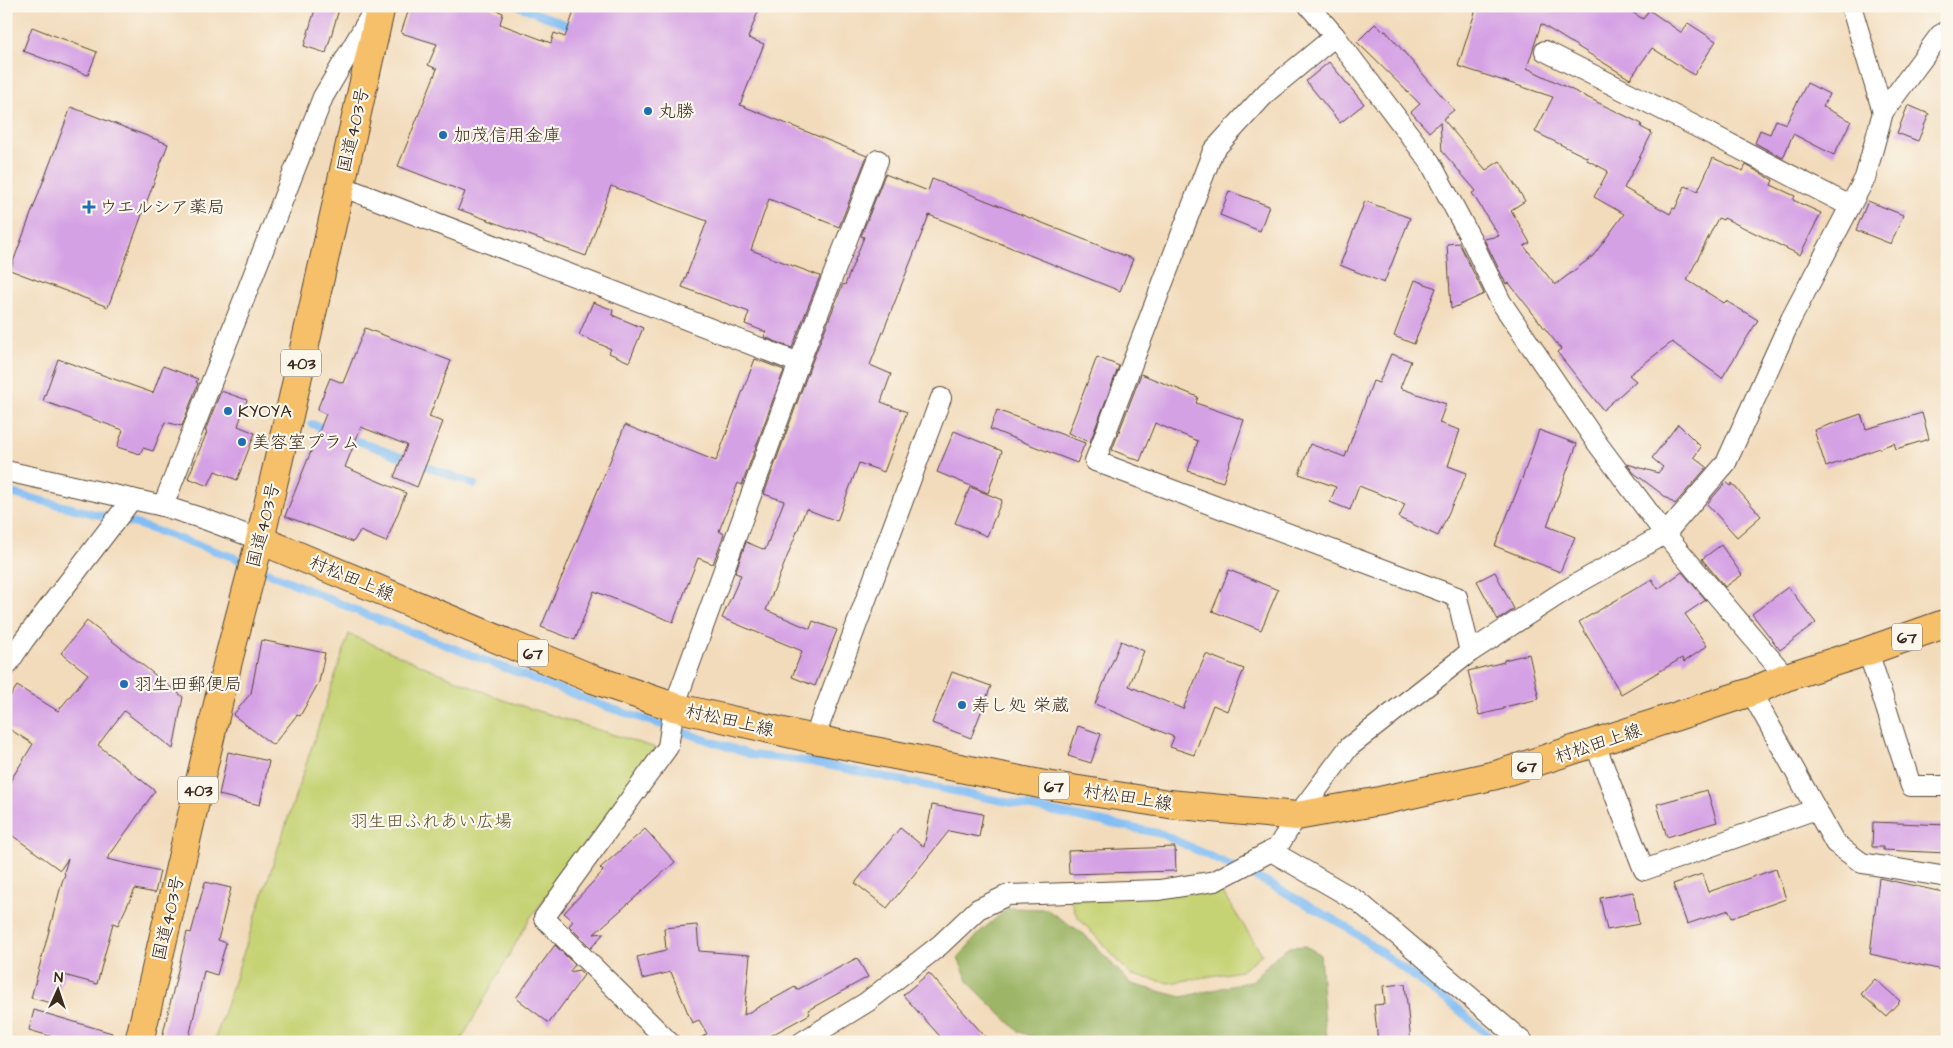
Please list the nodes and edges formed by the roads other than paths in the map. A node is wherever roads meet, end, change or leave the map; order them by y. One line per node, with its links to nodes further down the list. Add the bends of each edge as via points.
1 (376, 6): 16 (street, via 323,97)
2 (381, 6): 10 (main road, 国道403号 / 403)
3 (1309, 6): 6 (street)
4 (1851, 6): 8 (street)
5 (1947, 31): 8 (street, via 1940,35)
6 (1334, 36): 17 (street, via 1430,162 1501,302 1596,443); 21 (street, via 1267,92 1213,151 1095,461 1457,596)
7 (1545, 51): 11 (street)
8 (1883, 112): 11 (street, via 1865,178)
9 (878, 160): 12 (street)
10 (341, 186): 12 (street); 18 (main road, 国道403号 / 403)
11 (1850, 206): 17 (street, via 1791,319 1726,463)
12 (799, 363): 25 (street)
13 (941, 398): 26 (street)
14 (6, 471): 15 (street)
15 (132, 499): 16 (street); 22 (street)
16 (163, 506): 18 (street)
17 (1665, 534): 21 (street, via 1564,591); 23 (street)
18 (260, 540): 25 (main road, 村松田上線 / 67, via 593,679); 33 (main road, 国道403号 / 403, via 228,661)
19 (1947, 623): 20 (main road, 村松田上線 / 67)
20 (1868, 651): 23 (main road, 村松田上線 / 67); 28 (street, via 1911,786)
21 (1470, 652): 30 (street, via 1349,746)
22 (6, 667)
23 (1786, 677): 24 (main road, 村松田上線 / 67)
24 (1751, 692): 27 (main road, 村松田上線 / 67); 29 (street)
25 (674, 707): 26 (main road, 村松田上線 / 67); 34 (street, via 668,747 544,918)
26 (814, 739): 30 (main road, 村松田上線 / 67, via 1040,784 1169,804)
27 (1595, 744): 29 (street, via 1644,870); 30 (main road, 村松田上線 / 67, via 1496,775)
28 (1947, 786)
29 (1816, 809): 32 (street, via 1835,843 1862,863)
30 (1297, 816): 31 (street)
31 (1272, 851): 35 (street, via 1215,881 1159,890 1008,895 978,909 940,945 867,1002); 36 (street, via 1359,902)
32 (1947, 877)
33 (139, 1042)
34 (669, 1042)
35 (802, 1042)
36 (1523, 1042)

